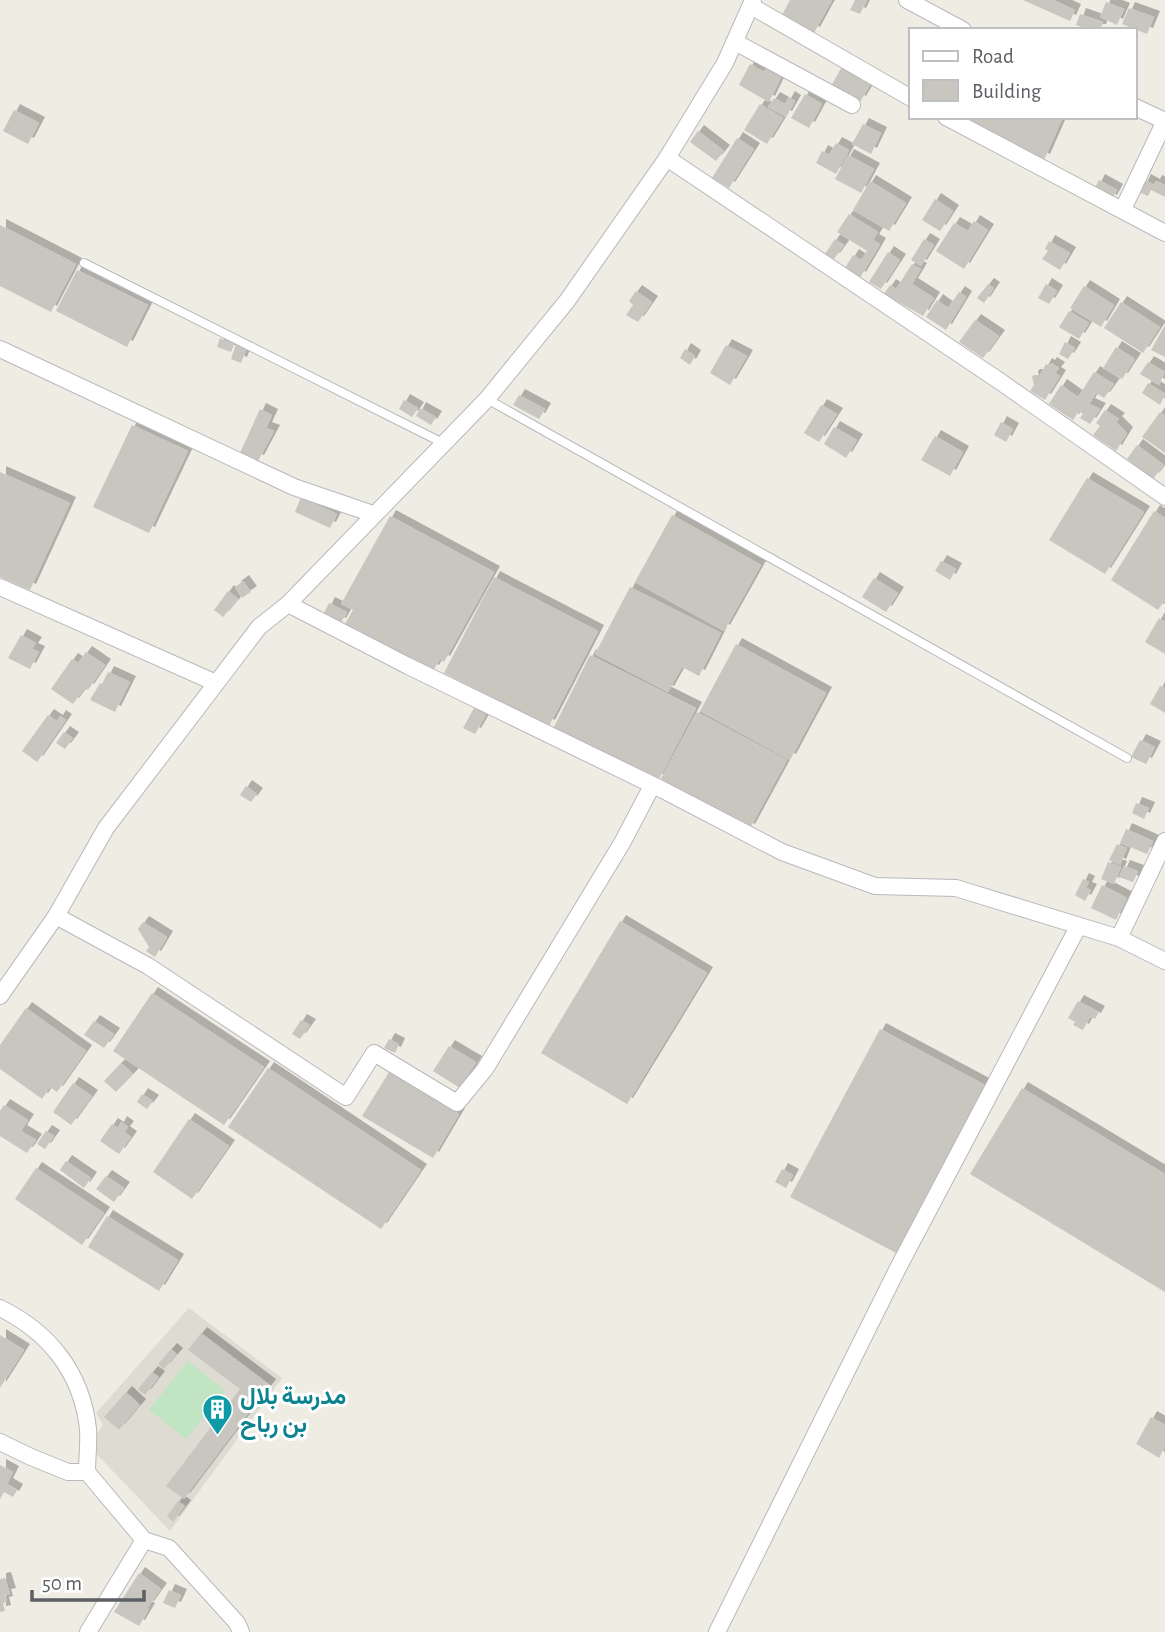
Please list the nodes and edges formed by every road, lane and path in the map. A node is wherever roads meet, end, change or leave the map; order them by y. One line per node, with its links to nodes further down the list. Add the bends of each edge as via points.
1 (907, 0): 3 (street)
2 (752, 3): 4 (street); 5 (street)
3 (959, 28)
4 (735, 42): 6 (street); 10 (street)
5 (909, 97)
6 (852, 106)
7 (1137, 108): 9 (street)
8 (950, 119): 11 (street)
9 (1165, 121): 11 (street)
10 (667, 158): 15 (street, via 567,301); 17 (street)
11 (1124, 209): 12 (street)
12 (1165, 233)
13 (84, 263): 16 (lane)
14 (0, 349): 18 (street, via 294,487)
15 (487, 399): 16 (street); 22 (lane)
16 (443, 443): 18 (street)
17 (1165, 496)
18 (373, 514): 20 (street)
19 (0, 587): 21 (street)
20 (288, 604): 21 (street, via 259,626); 23 (street)
21 (216, 683): 25 (street, via 106,828)
22 (1127, 758)
23 (652, 786): 25 (street, via 493,1057 457,1103 374,1053 346,1097 148,966); 26 (street, via 782,852 875,886 956,888)
24 (1165, 841): 27 (street)
25 (56, 916): 29 (street)
26 (1078, 927): 27 (street); 36 (street, via 898,1268)
27 (1119, 938): 28 (street)
28 (1165, 961)
29 (0, 996)
30 (0, 1308): 32 (street, via 23,1319 54,1346 79,1389 88,1429)
31 (0, 1442): 32 (street, via 68,1472)
32 (87, 1472): 33 (street)
33 (144, 1541): 34 (street); 35 (street, via 169,1548)
34 (89, 1632)
35 (241, 1632)
36 (717, 1632)

